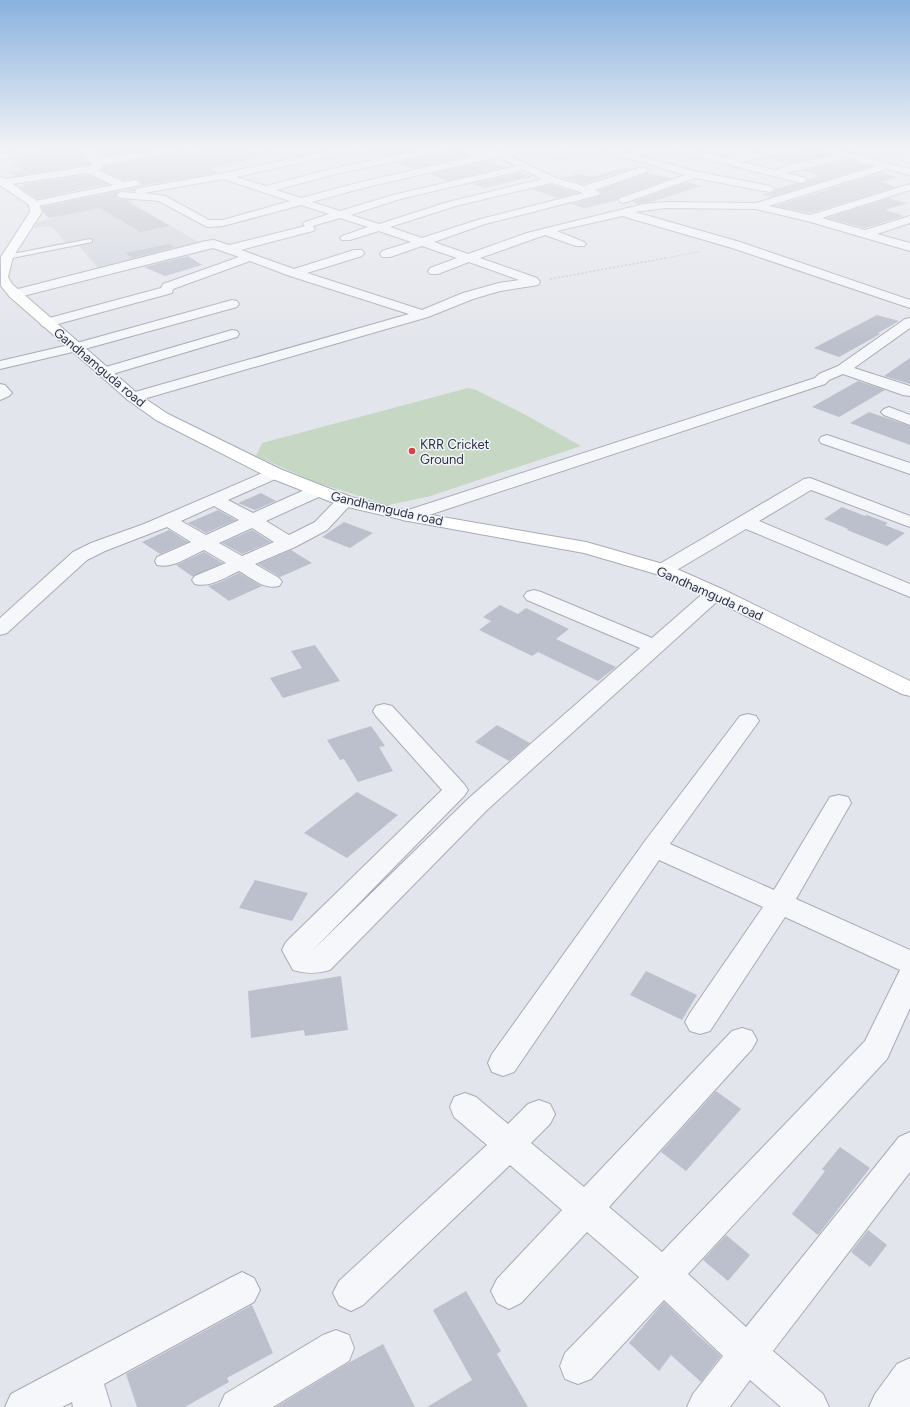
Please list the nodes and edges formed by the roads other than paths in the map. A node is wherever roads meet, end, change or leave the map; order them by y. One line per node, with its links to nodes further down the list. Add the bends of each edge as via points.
1 (31, 214): 27 (street)
2 (189, 214): 3 (street, via 207,224 223,223)
3 (256, 214)
4 (339, 214): 14 (street); 23 (street, via 309,226)
5 (421, 214): 14 (street)
6 (514, 214): 20 (street)
7 (524, 214): 15 (street)
8 (613, 214): 15 (street)
9 (626, 214): 33 (street, via 736,245)
10 (790, 214): 12 (street)
11 (824, 214): 12 (street)
12 (810, 218): 17 (street)
13 (910, 218): 17 (street)
14 (379, 227): 18 (street); 20 (street)
15 (560, 227): 16 (street)
16 (546, 231): 21 (street); 28 (street)
17 (865, 234): 22 (street)
18 (346, 238)
19 (90, 241): 27 (lane)
20 (420, 241): 25 (street); 28 (street)
21 (580, 244)
22 (910, 247)
23 (229, 250): 26 (street); 31 (street, via 214,244 206,245)
24 (358, 253): 30 (street)
25 (386, 254)
26 (251, 257): 30 (street); 36 (street, via 167,288)
27 (4, 258): 31 (street)
28 (470, 258): 29 (street); 34 (street, via 534,282 499,287)
29 (434, 271)
30 (294, 273): 34 (street)
31 (6, 286): 36 (street, Gandhamguda road)
32 (232, 304): 38 (street)
33 (910, 304)
34 (423, 314): 45 (street)
35 (910, 322): 40 (street)
36 (47, 323): 38 (street, Gandhamguda road)
37 (232, 334): 41 (street)
38 (76, 347): 39 (street); 41 (street, Gandhamguda road)
39 (0, 365)
40 (843, 369): 43 (street); 54 (street, via 824,377 820,382 721,408)
41 (104, 372): 45 (street, Gandhamguda road)
42 (0, 388): 44 (street, via 4,393)
43 (910, 391)
44 (0, 395)
45 (133, 397): 50 (street, Gandhamguda road, via 162,417)
46 (889, 412): 47 (street)
47 (910, 420)
48 (827, 440): 49 (street)
49 (910, 469)
50 (274, 473): 51 (street, Gandhamguda road); 52 (street)
51 (317, 491): 53 (street, Gandhamguda road); 57 (street)
52 (214, 500): 56 (street); 57 (street)
53 (345, 501): 54 (street, Gandhamguda road); 60 (street, via 321,526)
54 (400, 514): 63 (street, Gandhamguda road, via 586,548)
55 (907, 518): 58 (street, via 810,483)
56 (167, 520): 59 (street); 69 (street, via 80,556)
57 (254, 521): 59 (street); 60 (street)
58 (745, 522): 63 (street); 66 (street)
59 (207, 543): 61 (street); 62 (street)
60 (288, 543): 62 (street)
61 (164, 561)
62 (242, 564): 64 (street); 65 (street)
63 (663, 570): 67 (street, Gandhamguda road)
64 (202, 580)
65 (272, 582)
66 (910, 591)
67 (715, 593): 70 (street); 71 (street, Gandhamguda road)
68 (534, 596): 70 (street)
69 (0, 629)
70 (655, 647): 76 (street)
71 (908, 685)
72 (384, 711): 74 (street)
73 (748, 721): 77 (street)
74 (456, 790): 76 (street); 76 (street, via 296,950 303,962 320,962)
75 (839, 803): 78 (street)
76 (478, 804)
77 (654, 847): 78 (street); 83 (street)
78 (780, 903): 79 (street); 81 (street)
79 (910, 962)
80 (910, 977): 89 (street, via 876,1050)
81 (700, 1022)
82 (742, 1040): 88 (street)
83 (503, 1063)
84 (465, 1107): 86 (street)
85 (539, 1114): 86 (street)
86 (509, 1145): 88 (street); 92 (street)
87 (910, 1147): 94 (street)
88 (586, 1209): 89 (street); 91 (street)
89 (663, 1275): 94 (street); 95 (street)
90 (242, 1290): 97 (street)
91 (509, 1291)
92 (350, 1293)
93 (336, 1348): 99 (street)
94 (748, 1354): 100 (street); 101 (street)
95 (578, 1366)
96 (910, 1377): 102 (street)
97 (87, 1391): 98 (street)
98 (24, 1407)
99 (238, 1407)
100 (706, 1407)
101 (810, 1407)
102 (888, 1407)

